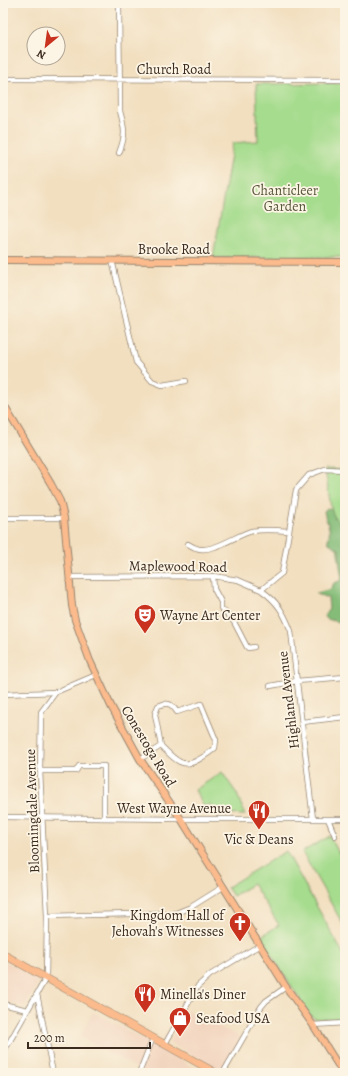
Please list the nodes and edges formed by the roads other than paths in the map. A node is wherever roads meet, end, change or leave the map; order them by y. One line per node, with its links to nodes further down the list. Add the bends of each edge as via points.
1 (119, 3): 3 (street)
2 (3, 79): 3 (street, Church Road)
3 (120, 80): 4 (street, Church Road); 5 (street, via 120,111 125,139)
4 (345, 80)
5 (119, 153)
6 (3, 260): 7 (main road, Brooke Road)
7 (112, 260): 8 (main road, Brooke Road); 9 (street, via 136,362 152,380 162,385)
8 (345, 262)
9 (186, 381)
10 (3, 404): 13 (main road, Conestoga Road, via 55,491)
11 (345, 470): 14 (street, via 325,469 309,475 296,490)
12 (3, 518): 13 (street)
13 (64, 518): 17 (main road, Conestoga Road)
14 (289, 531): 15 (street, via 254,531 207,548 197,549); 18 (street, via 282,573)
15 (188, 544)
16 (213, 576): 17 (street, Maplewood Road); 18 (street, Maplewood Road, via 238,580); 19 (street, via 214,589 221,602 221,608 234,622 247,647)
17 (69, 577): 20 (main road, Conestoga Road, via 75,620)
18 (261, 590): 22 (street, Highland Avenue, via 273,599 284,613 291,631)
19 (254, 647)
20 (96, 675): 24 (street); 29 (main road, Conestoga Road)
21 (345, 677): 22 (street)
22 (297, 681): 23 (street); 27 (street, Highland Avenue)
23 (270, 686)
24 (56, 692): 25 (street); 30 (street, Bloomingdale Avenue, via 41,712)
25 (3, 694)
26 (345, 717): 27 (street)
27 (302, 722): 35 (street, Highland Avenue)
28 (161, 746): 28 (street, via 176,760 188,764 215,748 216,740 201,704 177,712 170,704 158,706 155,714); 29 (street)
29 (140, 759): 34 (main road, Conestoga Road)
30 (40, 772): 32 (street, Bloomingdale Avenue); 33 (street, via 76,771 79,766 104,766)
31 (3, 817): 32 (street, West Wayne Avenue)
32 (42, 817): 33 (street, West Wayne Avenue); 40 (street, Bloomingdale Avenue)
33 (104, 818): 34 (street, West Wayne Avenue)
34 (181, 819): 35 (street, West Wayne Avenue); 39 (main road, Conestoga Road)
35 (314, 819): 36 (street, West Wayne Avenue)
36 (328, 819): 37 (street, West Wayne Avenue); 38 (street)
37 (345, 819)
38 (335, 836)
39 (223, 887): 40 (street, via 191,907 176,913); 41 (main road, Conestoga Road)
40 (47, 916): 43 (street, Bloomingdale Avenue)
41 (260, 945): 44 (main road, Conestoga Road); 51 (street, via 198,986)
42 (3, 954): 43 (highway)
43 (46, 978): 45 (street); 50 (highway)
44 (286, 987): 49 (main road, Conestoga Road); 56 (street, via 261,1007)
45 (37, 994): 47 (street); 53 (street)
46 (3, 1004): 47 (street)
47 (27, 1010): 52 (street)
48 (345, 1023): 49 (street)
49 (313, 1025): 57 (main road, Conestoga Road)
50 (153, 1038): 51 (highway); 54 (street)
51 (165, 1044): 55 (highway)
52 (3, 1053)
53 (52, 1073)
54 (139, 1073)
55 (216, 1073)
56 (223, 1073)
57 (343, 1073)

